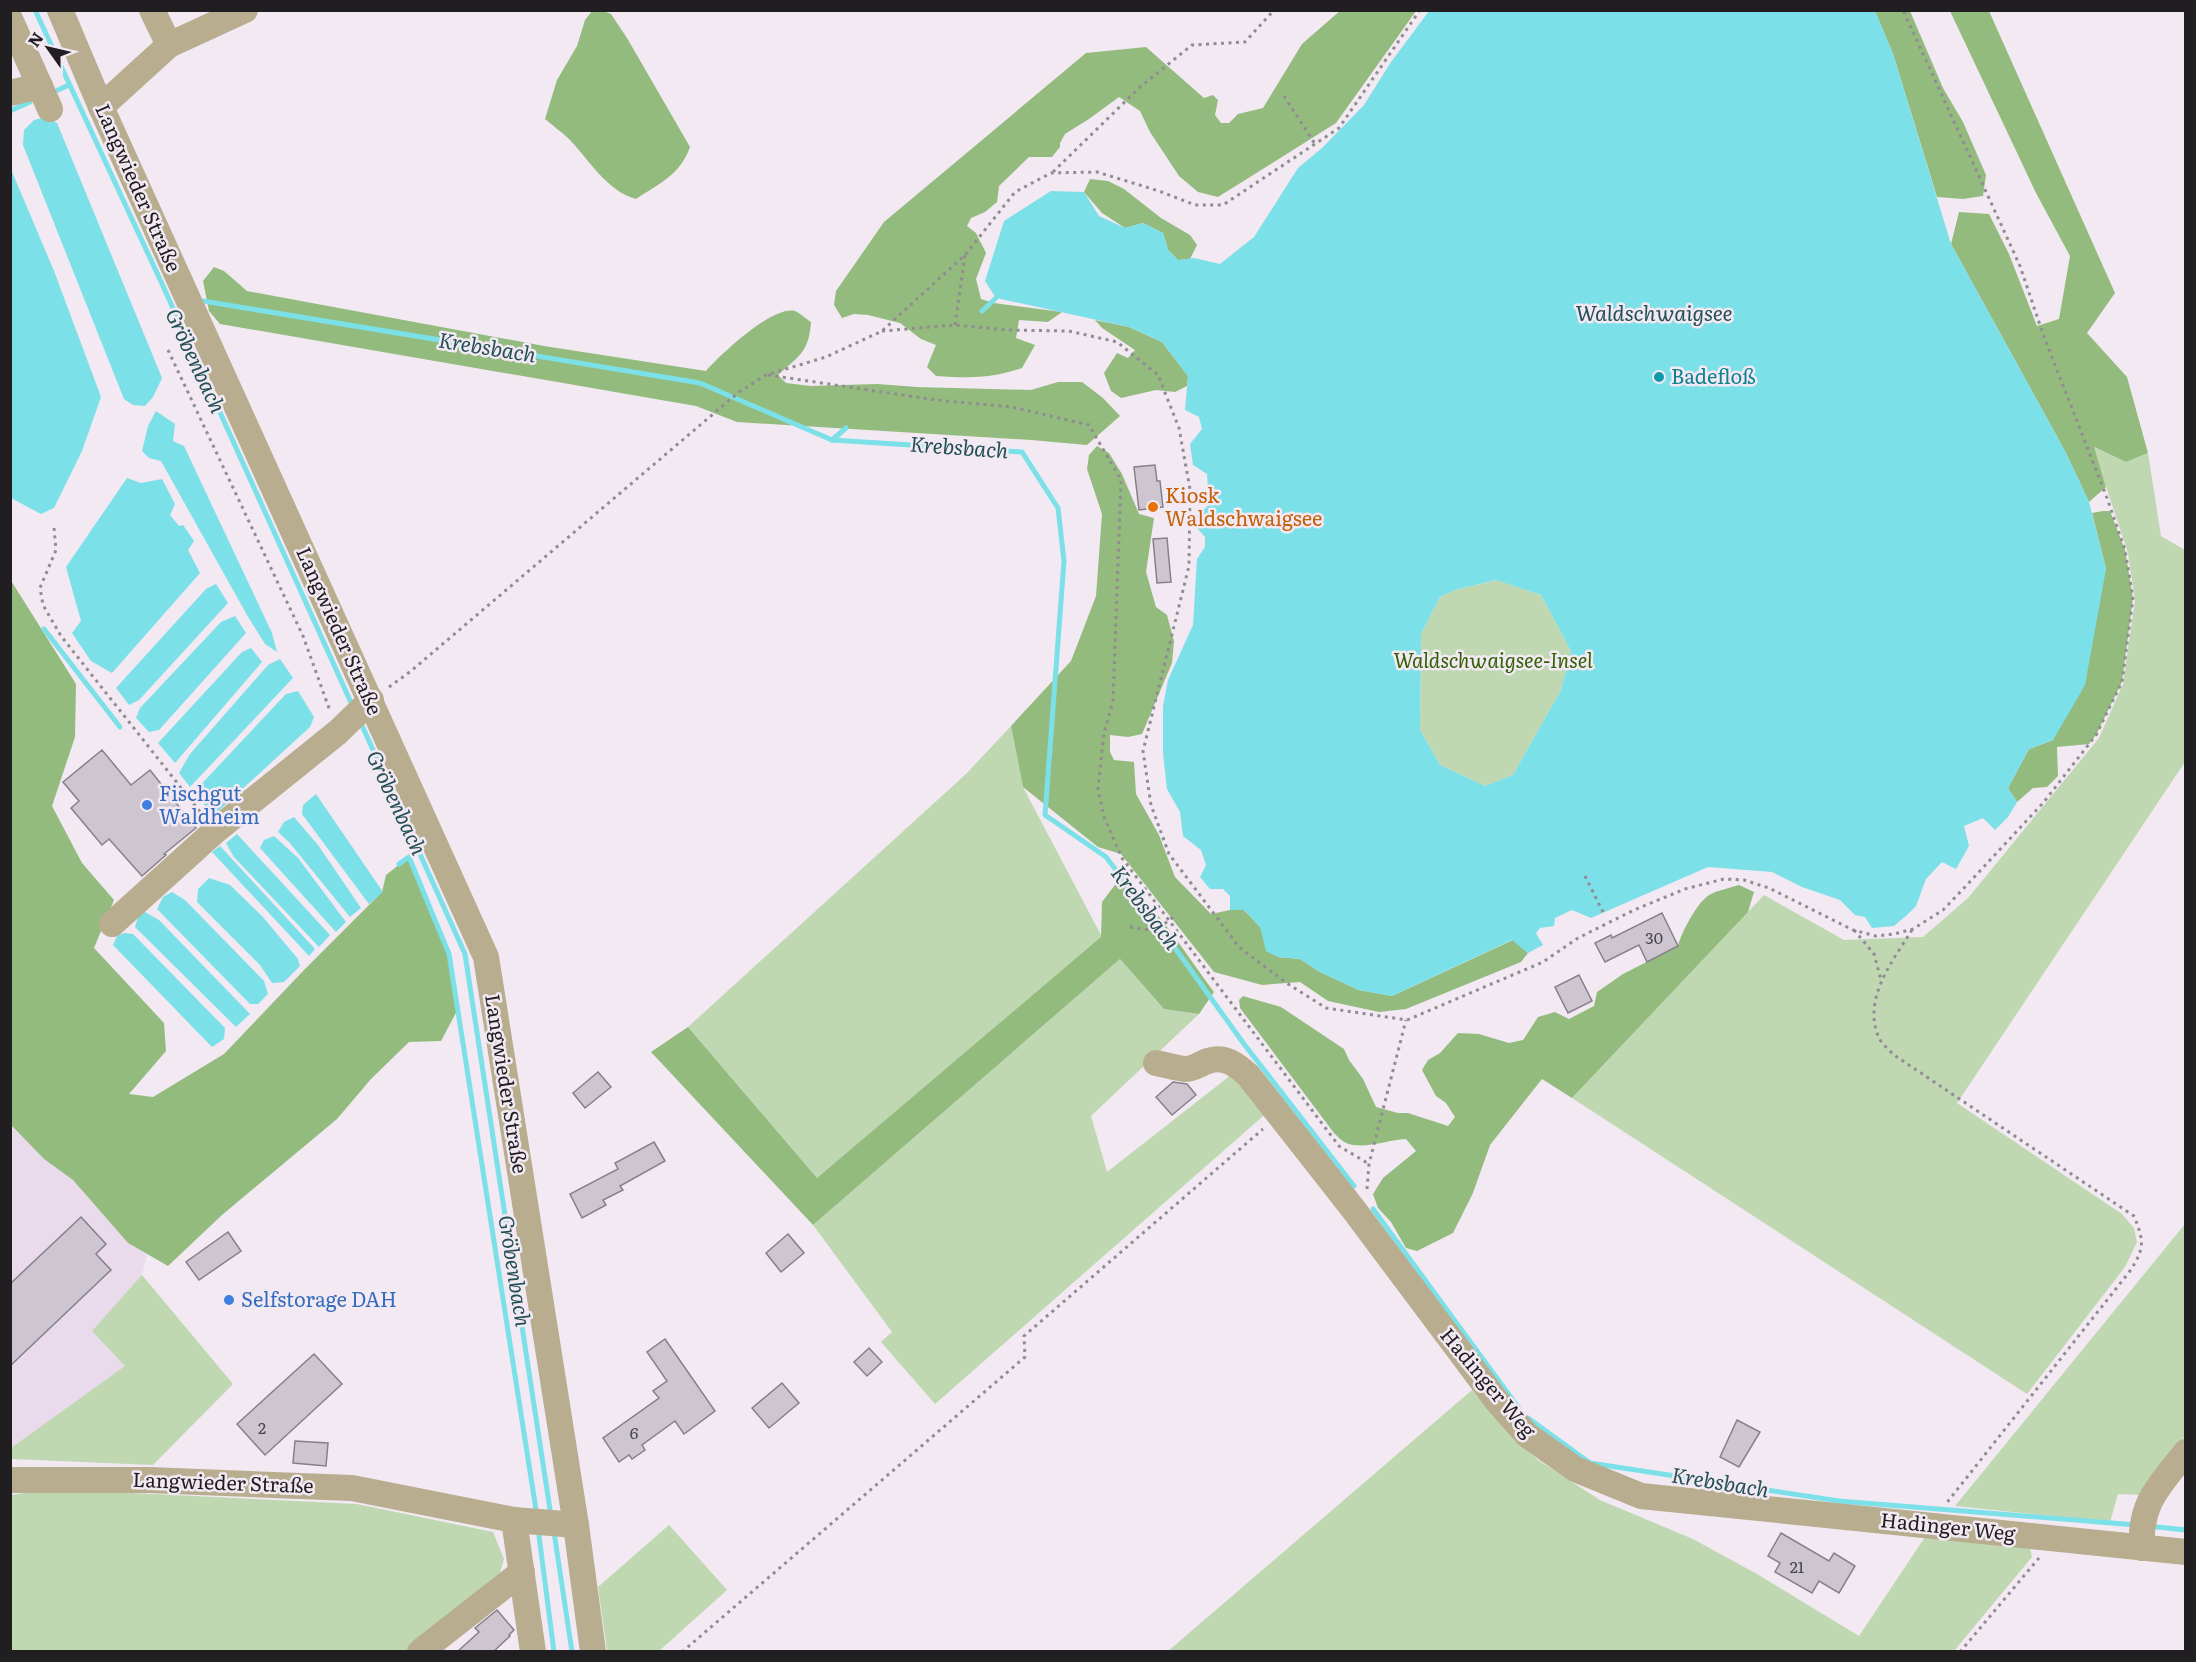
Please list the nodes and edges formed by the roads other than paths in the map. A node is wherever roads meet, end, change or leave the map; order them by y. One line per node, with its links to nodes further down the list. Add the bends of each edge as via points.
1 (60, 10): 8 (street, Langwieder Straße)
2 (152, 10): 6 (street)
3 (244, 10): 4 (street)
4 (212, 17): 6 (street)
5 (10, 19): 7 (street, via 45,97)
6 (169, 45): 8 (street)
7 (10, 93)
8 (101, 107): 9 (street, Langwieder Straße)
9 (354, 717): 10 (street, via 215,831); 15 (street, Langwieder Straße, via 486,957)
10 (112, 924)
11 (1156, 1063): 16 (street, Hadinger Weg, via 1187,1069 1209,1060 1234,1062 1248,1075 1497,1401 1527,1435 1575,1469 1641,1496 2056,1538)
12 (2186, 1452): 16 (street, via 2153,1494)
13 (10, 1480): 14 (street, Langwieder Straße, via 149,1480 352,1488)
14 (514, 1520): 15 (street, Langwieder Straße); 18 (street)
15 (576, 1525): 21 (street, Langwieder Straße)
16 (2142, 1533): 17 (street, Hadinger Weg)
17 (2186, 1552)
18 (522, 1572): 19 (street); 20 (street)
19 (420, 1652)
20 (532, 1652)
21 (593, 1652)

